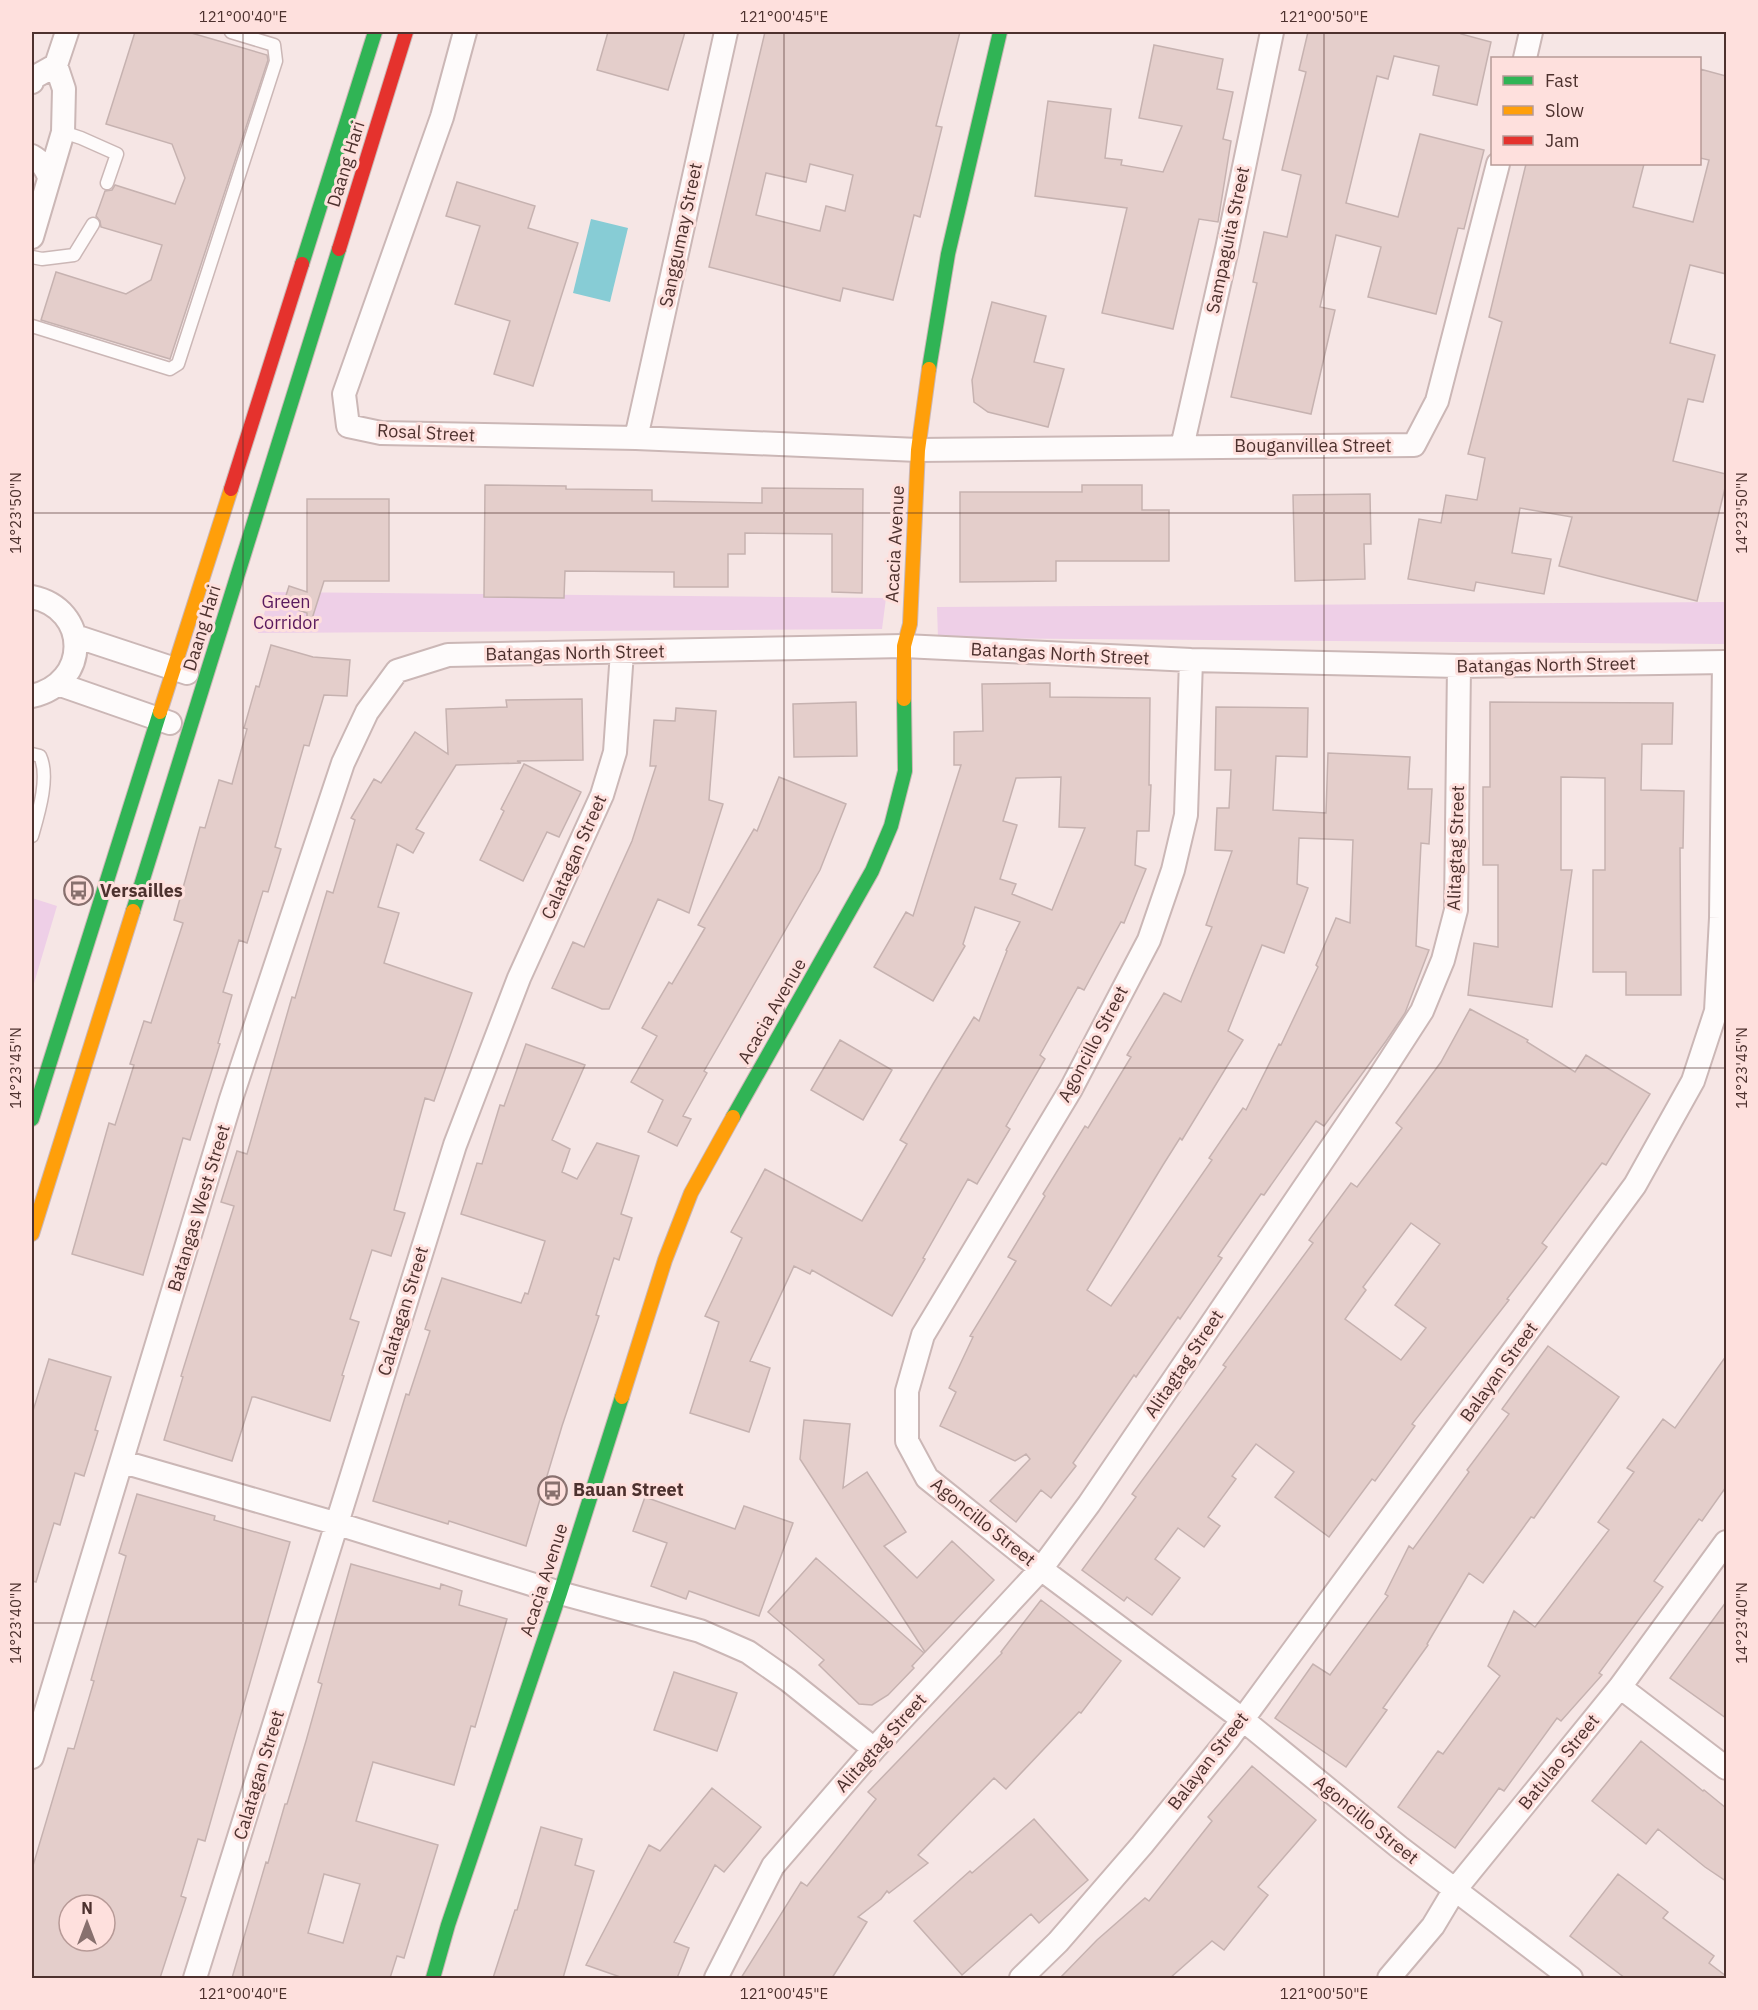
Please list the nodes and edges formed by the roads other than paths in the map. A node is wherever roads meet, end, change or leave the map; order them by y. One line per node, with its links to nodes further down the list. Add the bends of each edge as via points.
1 (67, 32): 11 (street)
2 (231, 32): 21 (lane, via 274,45 276,61 178,364 170,369)
3 (375, 32): 32 (main road, Daang Hari)
4 (406, 32): 34 (main road, Daang Hari)
5 (465, 32): 22 (street, Rosal Street, via 442,117 345,394 348,426 381,433)
6 (726, 32): 22 (street, Sanggumay Street)
7 (1000, 32): 24 (main road, Acacia Avenue, via 948,254)
8 (1272, 32): 23 (street, Sampaguita Street)
9 (1531, 32): 10 (street)
10 (1525, 57)
11 (56, 65): 12 (street); 13 (street, via 64,89)
12 (32, 81)
13 (63, 132): 16 (lane, via 117,154); 17 (street)
14 (32, 156): 17 (street, via 45,167)
15 (1498, 165): 23 (street, Bouganvillea Street, via 1437,401 1414,445)
16 (107, 183)
17 (41, 194): 19 (street)
18 (93, 224): 20 (lane, via 74,255)
19 (32, 237)
20 (32, 257)
21 (32, 326)
22 (636, 438): 24 (street, Rosal Street)
23 (1182, 447): 24 (street, Bouganvillea Street)
24 (918, 450): 27 (main road, Acacia Avenue, via 910,624)
25 (32, 597): 26 (street, via 58,608)
26 (75, 636): 32 (street); 35 (street, via 73,662)
27 (904, 646): 28 (street, Batangas North Street); 29 (street, Batangas North Street); 48 (main road, Acacia Avenue, via 905,771 891,826 872,871 691,1193 665,1260)
28 (622, 652): 33 (street, Batangas North Street, via 448,655); 45 (street, Calatagan Street, via 615,752 602,795 519,978 455,1145)
29 (1191, 660): 31 (street, Batangas North Street); 47 (street, Agoncillo Street, via 1186,815 1173,870 1149,940 1071,1089 923,1335 907,1390 907,1441 927,1478)
30 (1725, 662): 31 (street, Batangas North Street); 41 (street, Balayan Street)
31 (1459, 666): 47 (street, Alitagtag Street, via 1456,910 1443,960 1422,1011)
32 (175, 668): 34 (street); 37 (main road, Daang Hari)
33 (397, 671): 44 (street, Batangas West Street, via 367,712 343,764 231,1099)
34 (205, 679): 38 (main road, Daang Hari)
35 (58, 684): 36 (street); 37 (street)
36 (32, 696)
37 (159, 718): 38 (street); 42 (main road, Daang Hari)
38 (188, 729): 43 (main road, Daang Hari)
39 (32, 754): 40 (lane, via 40,756 45,777)
40 (32, 836)
41 (1724, 918): 50 (street, Balayan Street, via 1716,1011 1693,1081 1635,1185)
42 (32, 1119)
43 (32, 1234)
44 (123, 1462): 45 (street); 52 (street, Batangas West Street)
45 (338, 1524): 48 (street); 55 (street, Calatagan Street)
46 (1726, 1542): 49 (street, Batulao Street)
47 (1041, 1569): 50 (street, Agoncillo Street); 51 (street, Alitagtag Street)
48 (560, 1593): 51 (street, via 700,1631 748,1652); 56 (main road, Acacia Avenue)
49 (1620, 1687): 53 (street); 54 (street, Batulao Street)
50 (1242, 1719): 54 (street, Agoncillo Street); 58 (street, Balayan Street, via 1135,1853 1058,1942)
51 (874, 1749): 57 (street, Alitagtag Street, via 774,1866)
52 (32, 1757)
53 (1726, 1768)
54 (1454, 1891): 59 (street, Batulao Street, via 1432,1926); 60 (street, Agoncillo Street)
55 (195, 1978)
56 (433, 1978)
57 (716, 1978)
58 (1021, 1978)
59 (1389, 1978)
60 (1571, 1978)

